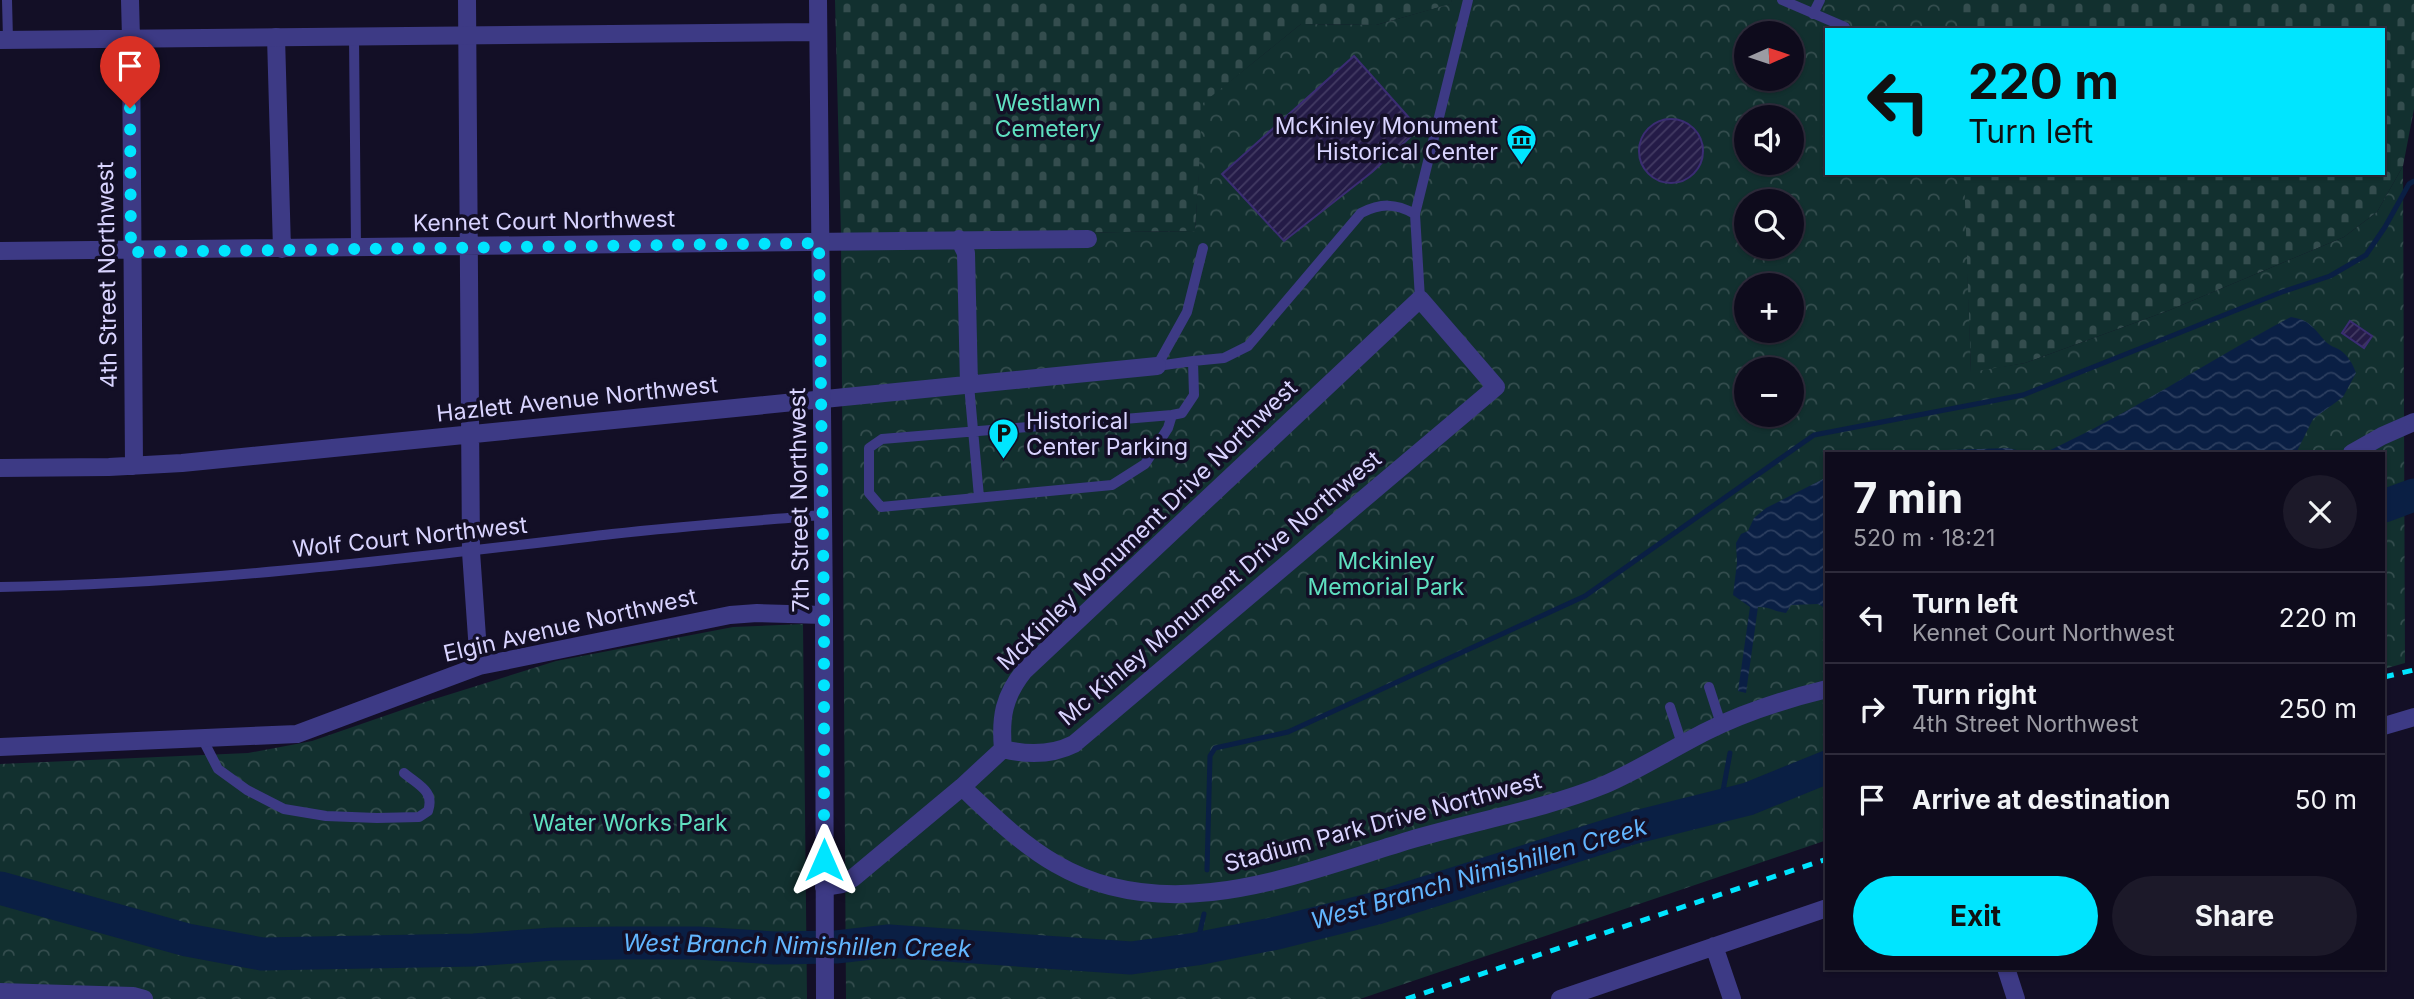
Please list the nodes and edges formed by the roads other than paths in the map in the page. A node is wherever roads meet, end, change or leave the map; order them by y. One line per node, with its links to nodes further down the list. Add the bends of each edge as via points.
1 (7, 0): 15 (lane)
2 (130, 0): 14 (street, 4th Street Northwest)
3 (467, 0): 12 (street)
4 (817, 0): 10 (street, 7th Street Northwest)
5 (1468, 0): 16 (lane)
6 (1782, 0): 8 (lane)
7 (1820, 0): 8 (lane)
8 (1813, 13): 9 (lane)
9 (1845, 27)
10 (818, 32): 12 (street); 19 (street, 7th Street Northwest)
11 (354, 36): 12 (street); 13 (street); 21 (lane)
12 (467, 36): 20 (street)
13 (276, 37): 14 (street); 23 (street)
14 (131, 38): 15 (street); 25 (street, 4th Street Northwest)
15 (4, 39)
16 (1415, 214): 26 (lane); 27 (lane, via 1390,205 1361,213 1248,346 1224,358)
17 (959, 239): 18 (street, Kennet Court Northwest); 19 (street, Kennet Court Northwest); 29 (street, via 966,253)
18 (1088, 239)
19 (819, 243): 20 (street, Kennet Court Northwest); 30 (street, 7th Street Northwest)
20 (468, 246): 21 (street, Kennet Court Northwest); 34 (street)
21 (356, 248): 23 (street, Kennet Court Northwest)
22 (1203, 248): 28 (lane, via 1187,312)
23 (282, 249): 25 (street, Kennet Court Northwest)
24 (0, 251): 25 (street, Kennet Court Northwest)
25 (131, 252): 36 (street, 4th Street Northwest)
26 (1420, 299): 53 (street, McKinley Monument Drive Northwest, via 1024,671 1007,695); 53 (street, Mc Kinley Monument Drive Northwest, via 1496,387 1074,744 1045,753)
27 (1193, 361): 28 (lane); 31 (lane, via 1194,396 1182,413)
28 (1157, 366): 29 (street, Hazlett Avenue Northwest)
29 (970, 385): 30 (street, Hazlett Avenue Northwest); 33 (lane)
30 (822, 399): 34 (street, Hazlett Avenue Northwest); 39 (street, 7th Street Northwest)
31 (1172, 415): 33 (lane); 38 (lane, via 1146,464 1112,485)
32 (2414, 422): 35 (street)
33 (973, 432): 38 (lane); 38 (lane, via 882,439 869,448 869,493 881,507)
34 (471, 433): 36 (street, Hazlett Avenue Northwest); 40 (street)
35 (2354, 452)
36 (134, 466): 37 (street, Hazlett Avenue Northwest)
37 (0, 468)
38 (979, 497)
39 (823, 515): 40 (lane, Wolf Court Northwest); 42 (street, 7th Street Northwest)
40 (471, 552): 41 (lane, Wolf Court Northwest, via 184,580); 43 (street)
41 (0, 587)
42 (824, 615): 43 (street, Elgin Avenue Northwest, via 730,615); 56 (street, 7th Street Northwest)
43 (478, 666): 50 (street, Elgin Avenue Northwest, via 298,734)
44 (1709, 687): 48 (lane)
45 (1825, 690): 48 (street, Stadium Park Drive Northwest)
46 (1670, 707): 51 (lane)
47 (2414, 717): 49 (street)
48 (1721, 724): 51 (street, Stadium Park Drive Northwest)
49 (2385, 726)
50 (202, 738): 52 (street, Elgin Avenue Northwest); 54 (lane, via 218,769 284,809 326,816 419,817 432,801)
51 (1682, 744): 55 (street, Stadium Park Drive Northwest, via 1572,797 1278,880 1196,894 1134,891 1078,875 1032,850)
52 (0, 747)
53 (1003, 749): 55 (street)
54 (404, 773)
55 (962, 787): 56 (street, via 853,878)
56 (824, 895): 61 (street, 7th Street Northwest)
57 (1825, 909): 58 (street)
58 (1714, 946): 63 (street); 64 (street)
59 (2007, 970): 65 (street)
60 (0, 992): 62 (street)
61 (825, 997)
62 (144, 999)
63 (1560, 999)
64 (1732, 999)
65 (2016, 999)

